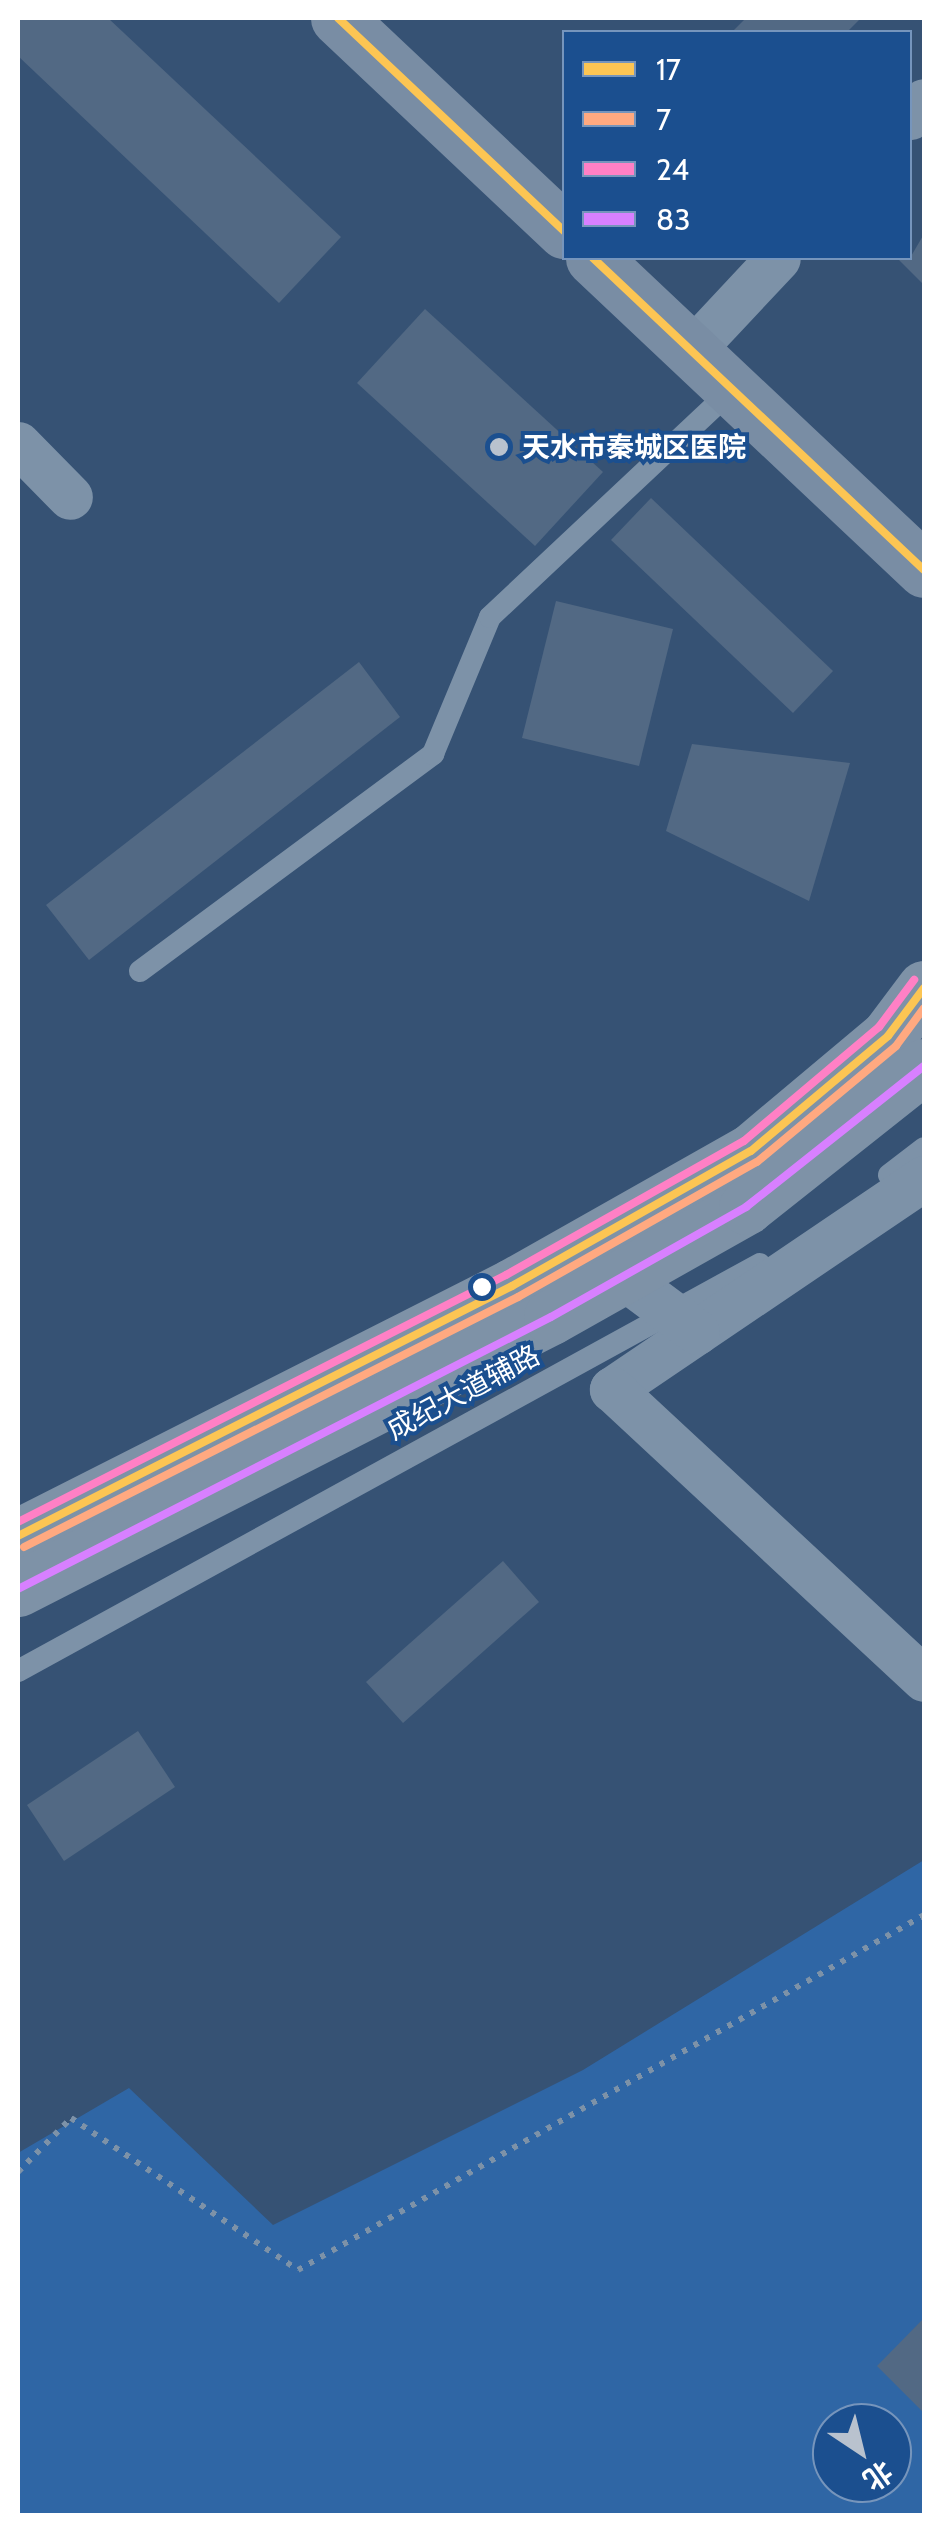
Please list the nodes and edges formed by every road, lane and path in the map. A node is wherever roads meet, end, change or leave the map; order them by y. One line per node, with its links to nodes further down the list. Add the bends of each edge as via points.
1 (338, 18): 2 (main road)
2 (562, 229)
3 (594, 260): 5 (main road)
4 (776, 260): 5 (street)
5 (691, 351): 6 (main road)
6 (733, 390): 9 (main road); 10 (lane, via 490,617 433,754)
7 (18, 444): 8 (street)
8 (70, 497)
9 (924, 570)
10 (140, 972)
11 (924, 988): 17 (highway, via 888,1036 752,1151 512,1286)
12 (924, 1066): 15 (highway, via 746,1207)
13 (924, 1148): 16 (lane, 成纪大道辅路)
14 (924, 1178): 16 (street)
15 (623, 1277): 16 (street); 18 (highway)
16 (686, 1321): 19 (lane, 成纪大道辅路); 20 (street, via 612,1390)
17 (18, 1536)
18 (18, 1589)
19 (18, 1670)
20 (924, 1679)
21 (924, 1915): 22 (path, via 298,2270 71,2118)
22 (18, 2172)

